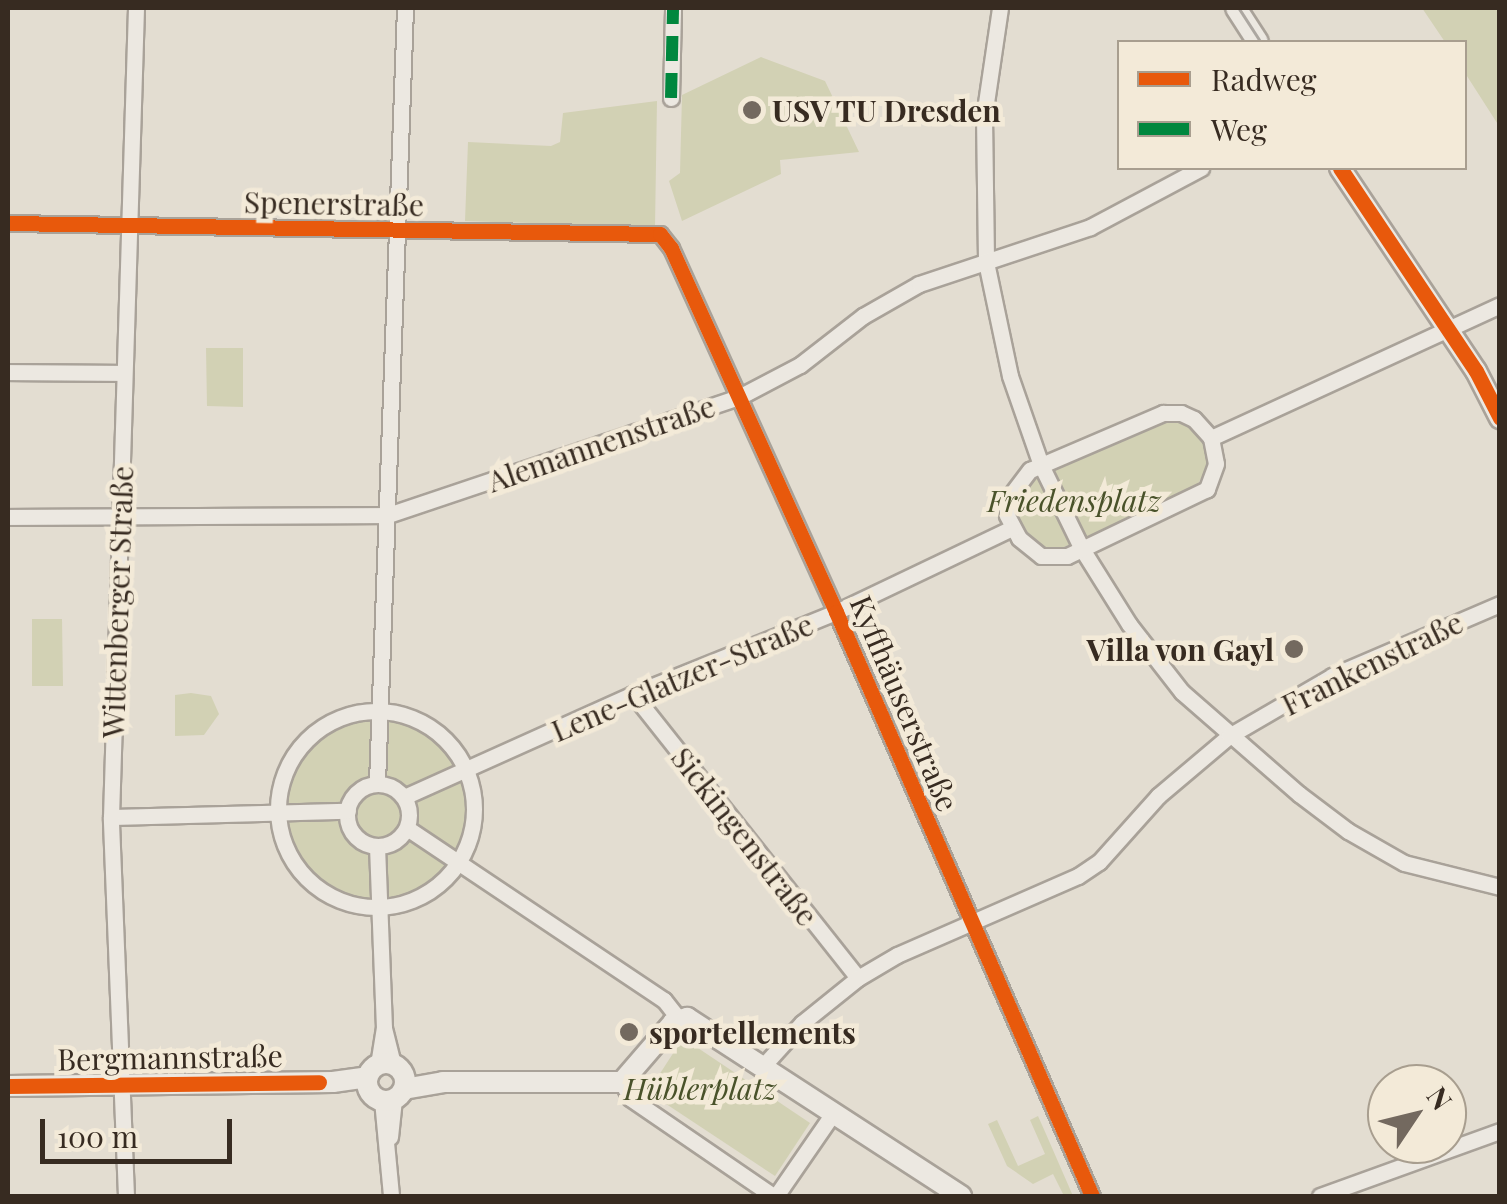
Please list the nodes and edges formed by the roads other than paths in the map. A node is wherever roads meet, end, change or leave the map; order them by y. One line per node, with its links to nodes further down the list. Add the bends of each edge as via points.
1 (136, 8): 11 (street, Wittenberger Straße)
2 (405, 8): 12 (street)
3 (673, 8): 7 (street)
4 (1000, 8): 14 (street, via 984,116)
5 (1236, 8): 6 (street)
6 (1257, 40)
7 (671, 98)
8 (1197, 170): 14 (street, Alemannenstraße, via 1090,227)
9 (1341, 170): 16 (street)
10 (8, 223): 11 (street, Spenerstraße)
11 (129, 228): 12 (street, Spenerstraße); 18 (street, Wittenberger Straße)
12 (394, 230): 13 (street, Spenerstraße); 23 (street)
13 (660, 234): 19 (street, Kyffhäuserstraße)
14 (986, 262): 19 (street, Alemannenstraße, via 920,284 863,316 800,365); 22 (street, via 1010,376)
15 (1500, 305): 16 (street)
16 (1448, 330): 20 (street); 21 (street)
17 (8, 372): 18 (street)
18 (124, 373): 25 (street, Wittenberger Straße)
19 (739, 397): 23 (street, Alemannenstraße); 29 (street, Kyffhäuserstraße)
20 (1500, 418)
21 (1211, 438): 22 (street, via 1194,419 1163,413); 27 (street, via 1216,464 1207,488)
22 (1041, 465): 26 (street, via 1020,479 1008,500); 27 (street)
23 (388, 515): 25 (street, Alemannenstraße); 31 (street)
24 (8, 517): 25 (street, Alemannenstraße)
25 (119, 518): 38 (street, Wittenberger Straße)
26 (1012, 528): 27 (street, via 1041,556); 29 (street, Lene-Glatzer-Straße)
27 (1082, 549): 32 (street, via 1171,679)
28 (1500, 604): 32 (street, Frankenstraße, via 1332,676)
29 (836, 612): 30 (street, Lene-Glatzer-Straße); 44 (street, Kyffhäuserstraße)
30 (632, 694): 33 (street, Lene-Glatzer-Straße); 45 (street, Sickingenstraße)
31 (380, 711): 33 (street, via 431,728); 34 (street); 37 (street, via 338,718 309,737 286,768)
32 (1229, 736): 42 (street, via 1348,830 1404,863); 44 (street, Frankenstraße, via 1158,796 1099,862)
33 (466, 770): 35 (street, Lene-Glatzer-Straße); 41 (street, via 474,809)
34 (377, 784): 35 (street); 36 (street, via 354,795)
35 (404, 797): 39 (street)
36 (348, 811): 37 (street); 40 (street, via 358,838)
37 (278, 814): 38 (street); 43 (street, via 285,847 304,876 335,899)
38 (111, 816): 50 (street, Wittenberger Straße)
39 (407, 828): 40 (street); 41 (street)
40 (377, 846): 43 (street)
41 (458, 863): 43 (street, via 431,891); 46 (street, via 664,1000)
42 (1500, 886)
43 (380, 908): 48 (street)
44 (970, 922): 45 (street, Frankenstraße); 58 (street, Kyffhäuserstraße)
45 (858, 978): 47 (street, Frankenstraße, via 802,1023)
46 (678, 1019): 47 (street, via 697,1022); 49 (street)
47 (764, 1066): 52 (street)
48 (386, 1082): 49 (street, Bergmannstraße); 50 (street, Bergmannstraße); 55 (street)
49 (622, 1082): 56 (street, via 630,1098)
50 (121, 1085): 51 (street, Bergmannstraße); 54 (street, Wittenberger Straße)
51 (8, 1086)
52 (834, 1112): 56 (street); 57 (street)
53 (1500, 1131): 59 (street)
54 (126, 1196)
55 (391, 1196)
56 (774, 1196)
57 (961, 1196)
58 (1092, 1196)
59 (1320, 1196)

